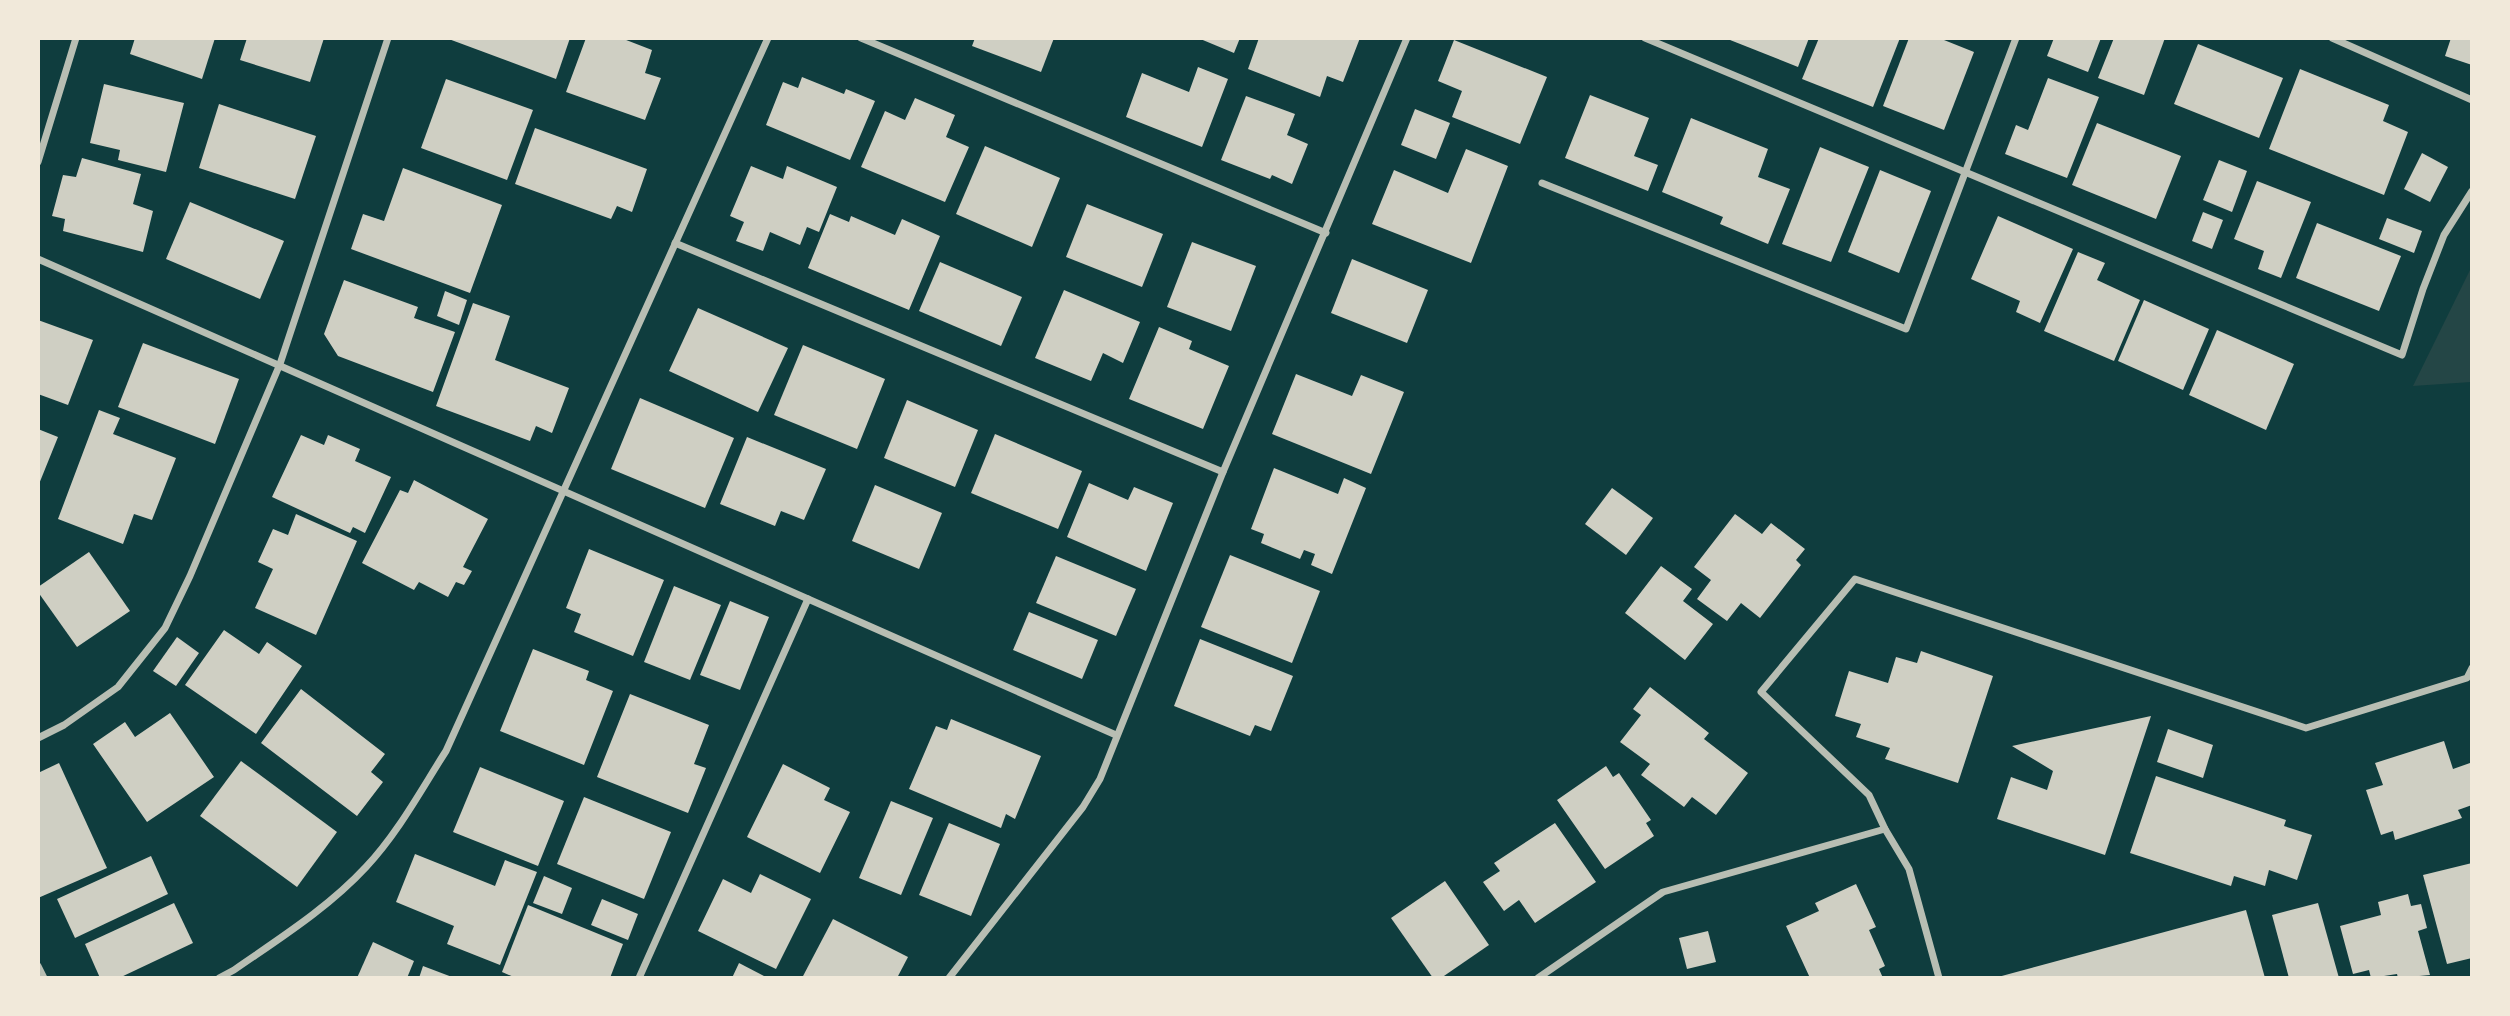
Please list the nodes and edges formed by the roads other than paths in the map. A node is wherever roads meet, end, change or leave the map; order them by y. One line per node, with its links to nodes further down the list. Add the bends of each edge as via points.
1 (76, 38): 10 (street)
2 (388, 38): 17 (street)
3 (768, 38): 15 (street)
4 (861, 38): 14 (street)
5 (1407, 38): 14 (street)
6 (1645, 38): 11 (street)
7 (2016, 38): 11 (street)
8 (2332, 38): 9 (street)
9 (2472, 100)
10 (38, 162)
11 (1965, 171): 12 (street, via 1906,329); 13 (street, via 2402,355 2444,235)
12 (1542, 183)
13 (2472, 191)
14 (1325, 233): 18 (street)
15 (675, 243): 18 (street); 19 (street)
16 (38, 259): 17 (street)
17 (280, 364): 19 (street); 23 (street, via 165,628 118,687)
18 (1223, 472): 22 (street)
19 (564, 490): 20 (street); 27 (street, via 446,751 409,811 367,866 319,912)
20 (808, 599): 22 (street); 28 (street)
21 (2472, 668): 24 (street, via 2467,678 2306,728 1855,579 1762,692 1869,795)
22 (1116, 735): 29 (street, via 1100,779 1083,807)
23 (38, 738)
24 (1885, 829): 30 (street, via 1663,892); 31 (street, via 1909,869)
25 (38, 966): 26 (street)
26 (44, 978)
27 (219, 978)
28 (639, 978)
29 (949, 978)
30 (1538, 978)
31 (1939, 978)

